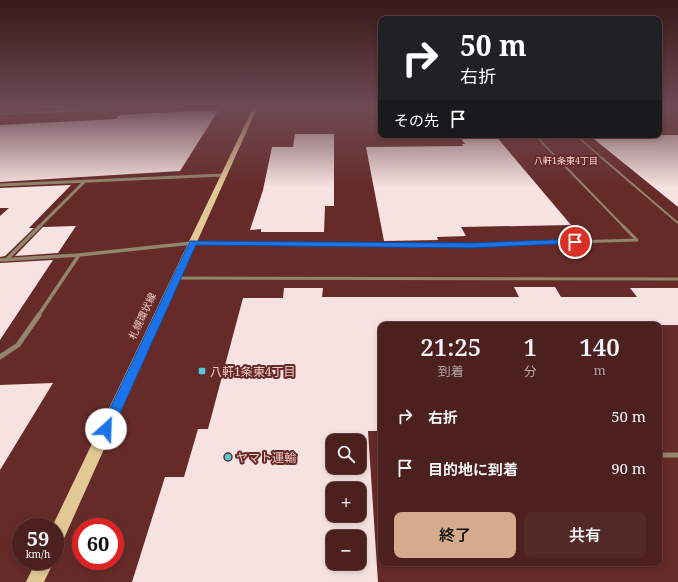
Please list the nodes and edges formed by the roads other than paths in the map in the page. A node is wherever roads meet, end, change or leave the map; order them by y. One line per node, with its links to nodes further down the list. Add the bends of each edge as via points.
1 (243, 133): 4 (main road, 札幌環状線)
2 (538, 138): 8 (lane, via 637,240 471,245)
3 (579, 138): 7 (lane)
4 (223, 175): 5 (street); 8 (main road, 札幌環状線)
5 (85, 181): 6 (street); 11 (street)
6 (0, 185)
7 (678, 223)
8 (193, 243): 9 (street); 12 (main road, 札幌環状線)
9 (79, 255): 11 (street); 14 (street, via 18,345)
10 (0, 260): 11 (street)
11 (6, 260)
12 (177, 278): 13 (lane); 17 (main road, 札幌環状線)
13 (678, 279)
14 (0, 357)
15 (662, 455): 16 (lane)
16 (678, 455)
17 (64, 520)
18 (41, 570): 19 (main road)
19 (35, 582)

